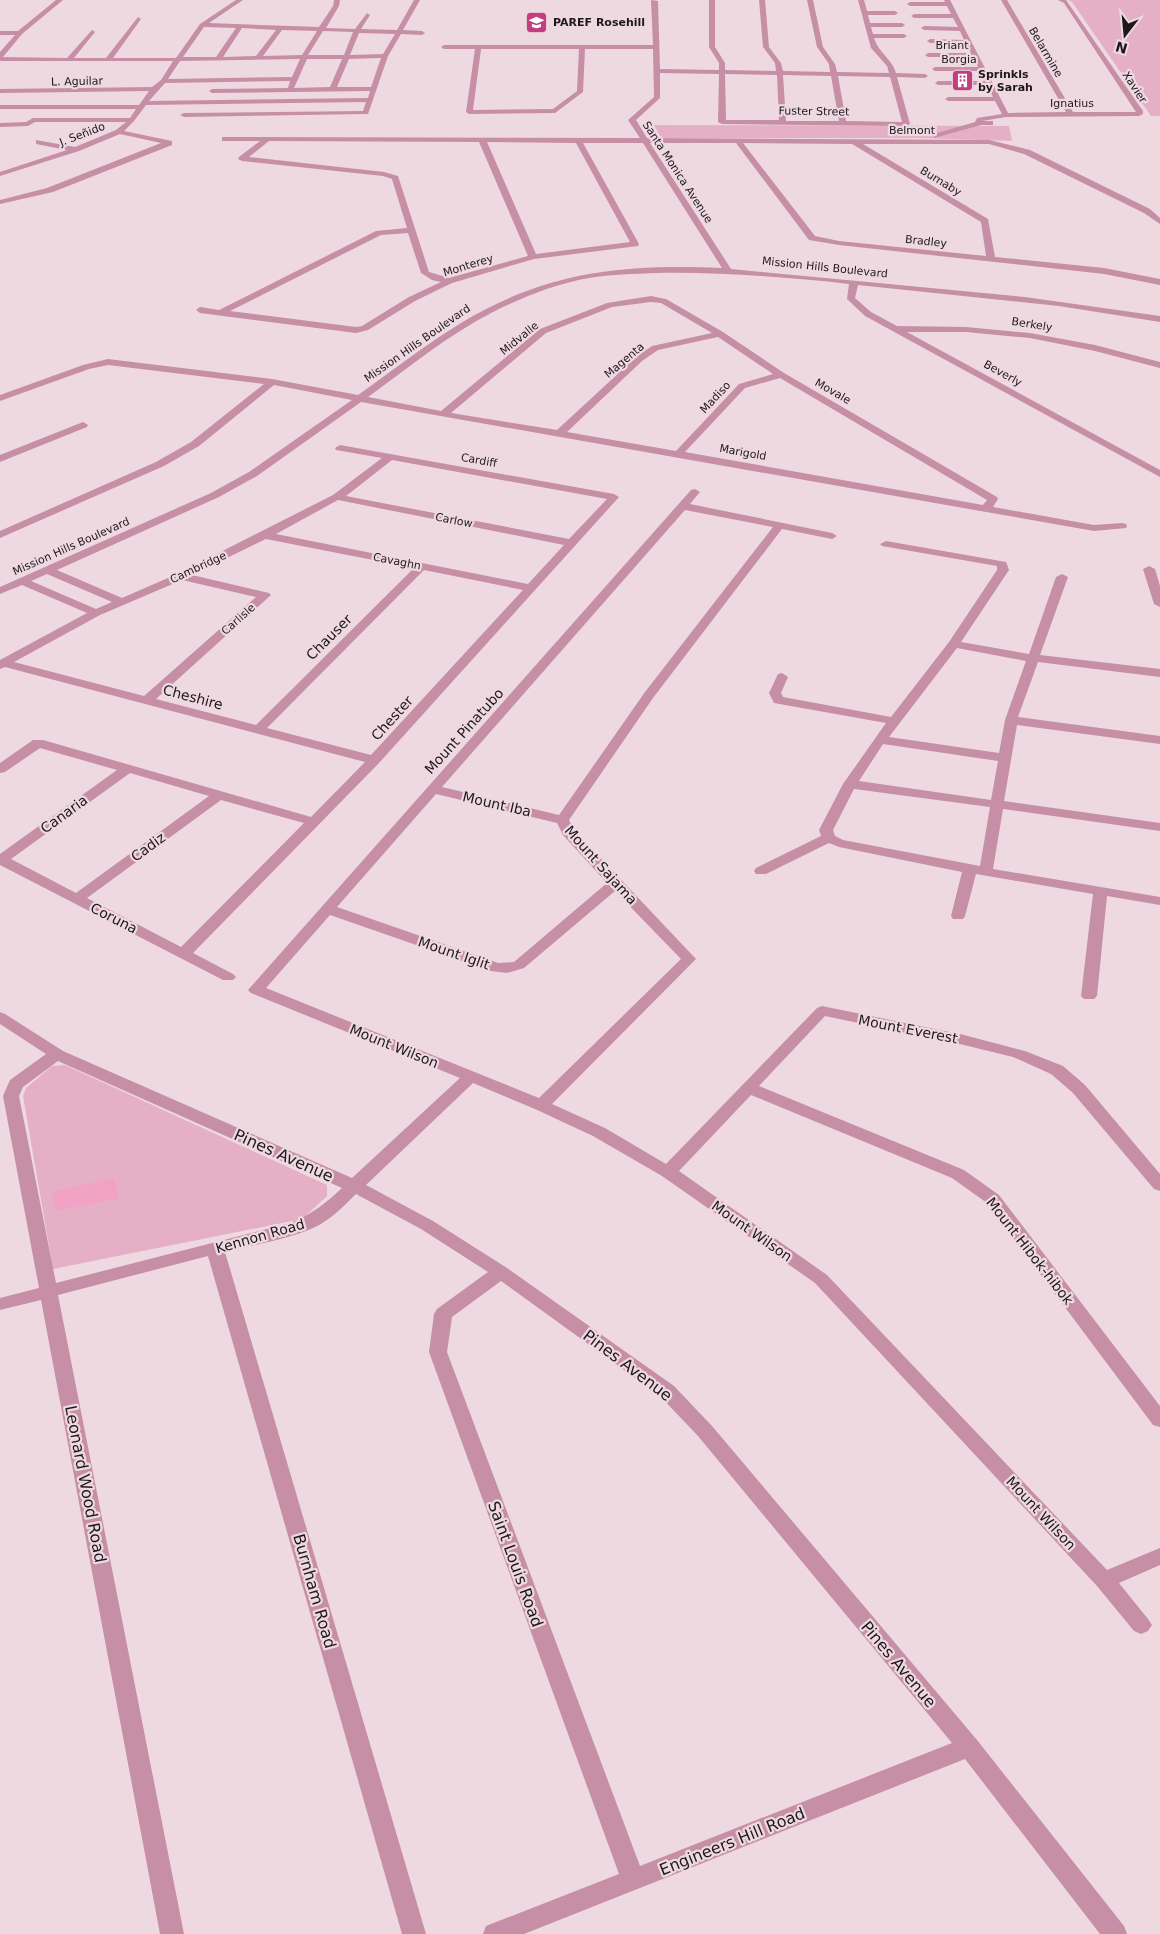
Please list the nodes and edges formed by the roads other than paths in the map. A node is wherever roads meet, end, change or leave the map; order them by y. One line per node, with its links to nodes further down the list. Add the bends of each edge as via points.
1 (60, 0): 32 (street)
2 (240, 0): 20 (street)
3 (337, 0): 27 (street)
4 (417, 0): 30 (street)
5 (654, 0): 41 (street, Santa Monica Avenue)
6 (712, 0): 60 (street, via 712,47 722,62)
7 (762, 0): 61 (street, via 766,47 778,64)
8 (810, 0): 62 (street, via 820,47 832,64)
9 (861, 0): 14 (street)
10 (1004, 0): 83 (street, Belarmine)
11 (1061, 0): 84 (street, Xavier, via 1066,2)
12 (948, 2): 13 (street); 18 (street)
13 (910, 4)
14 (864, 13): 15 (street); 21 (street)
15 (895, 13)
16 (367, 15): 28 (street)
17 (914, 16): 18 (street)
18 (955, 16): 26 (street)
19 (138, 19): 51 (street)
20 (202, 25): 23 (street); 52 (street, J. Señido)
21 (867, 25): 22 (street); 34 (street)
22 (902, 25)
23 (240, 26): 24 (street); 49 (street)
24 (280, 28): 27 (street); 48 (street)
25 (924, 28): 26 (street)
26 (962, 28): 37 (street)
27 (321, 29): 28 (street); 47 (street)
28 (357, 31): 30 (street); 44 (street)
29 (92, 32): 50 (street)
30 (397, 32): 33 (street); 45 (street)
31 (0, 33): 32 (street)
32 (20, 33): 46 (street)
33 (422, 33)
34 (870, 36): 35 (street); 63 (street, via 874,48 890,65)
35 (904, 36)
36 (930, 41): 37 (street)
37 (968, 42): 43 (street)
38 (444, 47): 39 (street)
39 (478, 47): 40 (street); 40 (street, via 469,112 555,111 580,92)
40 (582, 48): 41 (street)
41 (656, 48): 59 (street, Santa Monica Avenue)
42 (928, 55): 43 (street, Briant)
43 (975, 55): 56 (street)
44 (347, 56): 45 (street); 47 (street); 69 (street)
45 (385, 56): 70 (street)
46 (0, 57): 50 (street)
47 (304, 57): 48 (street); 54 (street)
48 (258, 58): 49 (street)
49 (218, 59): 52 (street)
50 (68, 60): 51 (street)
51 (108, 60): 52 (street)
52 (178, 60): 57 (street, J. Señido)
53 (292, 67): 54 (street)
54 (301, 67): 65 (street)
55 (935, 69): 56 (street, Borgia)
56 (982, 69): 68 (street)
57 (171, 70): 58 (street); 66 (street, J. Señido)
58 (180, 70)
59 (656, 73): 60 (street); 95 (street, Santa Monica Avenue, via 656,98 632,120)
60 (722, 73): 61 (street); 87 (street, Fuster Street, via 722,122)
61 (780, 74): 62 (street); 87 (street)
62 (834, 75): 63 (street); 88 (street)
63 (893, 76): 64 (street); 88 (street, Fuster Street, via 906,124)
64 (925, 76)
65 (294, 78): 66 (street); 72 (street)
66 (163, 81): 71 (street, J. Señido)
67 (938, 83): 68 (street)
68 (990, 83): 76 (street)
69 (333, 89): 70 (street); 72 (street)
70 (373, 89): 77 (street)
71 (154, 90): 73 (street, L. Aguilar); 80 (street, J. Señido)
72 (291, 90): 74 (street); 78 (street)
73 (0, 91)
74 (212, 91)
75 (948, 99): 76 (street)
76 (998, 99): 85 (street)
77 (371, 100): 78 (street); 82 (street, via 366,113)
78 (282, 101): 79 (street); 82 (street)
79 (192, 103): 80 (street); 82 (street, via 184,115)
80 (142, 105): 81 (street); 86 (street, J. Señido)
81 (0, 107)
82 (280, 114)
83 (1070, 114): 84 (street, Ignatius); 85 (street, Ignatius)
84 (1139, 114)
85 (1002, 116): 98 (street, Ignatius, via 993,122)
86 (132, 120): 89 (street, via 33,120 29,124); 90 (street, J. Señido)
87 (783, 122): 88 (street, Fuster Street)
88 (843, 123)
89 (0, 125)
90 (119, 132): 100 (street, J. Señido); 102 (street, via 170,142 50,190)
91 (225, 139): 92 (street, Belmont)
92 (266, 140): 93 (street, Belmont); 104 (street, via 242,160 384,174 395,178)
93 (482, 140): 94 (street, Belmont); 105 (street)
94 (578, 140): 95 (street, Belmont); 105 (street, Monterey, via 635,244)
95 (644, 140): 96 (street, Belmont); 107 (street, Santa Monica Avenue)
96 (737, 140): 97 (street, Belmont); 106 (street, Bradley, via 812,238)
97 (852, 141): 98 (street, Belmont); 106 (street, Burnaby, via 985,221)
98 (923, 141): 103 (street, Belmont, via 989,142 1027,152 1147,211)
99 (39, 142): 100 (street)
100 (76, 149): 101 (street, J. Señido)
101 (0, 174)
102 (0, 202)
103 (1160, 222)
104 (412, 230): 108 (street, via 425,273); 113 (street, via 380,233)
105 (532, 257): 108 (street, Monterey)
106 (990, 260): 110 (street, Bradley, via 1104,271)
107 (728, 271): 109 (street, Mission Hills Boulevard); 121 (street, Mission Hills Boulevard, via 632,272 582,277 547,287 485,312)
108 (449, 281): 113 (street, Monterey, via 356,330)
109 (854, 282): 114 (street, Mission Hills Boulevard); 115 (street, Beverly, via 850,299 868,314)
110 (1160, 282)
111 (651, 299): 116 (street, Movale, via 663,301); 122 (street, Midvalle, via 610,305 543,331)
112 (200, 310): 113 (street, Monterey)
113 (221, 312)
114 (1158, 318)
115 (897, 329): 117 (street, Berkely, via 966,328 1010,332 1073,342); 129 (street, Beverly)
116 (720, 334): 118 (street, Movale); 124 (street, Magenta, via 655,348)
117 (1160, 365)
118 (781, 375): 126 (street, Madiso, via 742,386); 134 (street, Movale, via 993,499)
119 (272, 382): 120 (street, Marigold, via 108,362); 121 (street, Marigold); 137 (street, via 196,444 160,464)
120 (0, 398)
121 (359, 399): 122 (street, Marigold); 144 (street, Mission Hills Boulevard, via 253,474 215,495)
122 (443, 414): 124 (street, Marigold)
123 (83, 425): 128 (street)
124 (559, 434): 126 (street, Marigold)
125 (340, 448): 127 (street, Cardiff)
126 (678, 454): 134 (street, Marigold)
127 (390, 457): 131 (street, Cambridge); 132 (street, Cardiff)
128 (0, 459)
129 (1160, 474)
130 (695, 492): 133 (street, Mount Pinatubo)
131 (337, 497): 138 (street, Cambridge); 140 (street, Carlow)
132 (614, 497): 140 (street, Chester)
133 (682, 506): 135 (street); 169 (street, Mount Pinatubo)
134 (986, 508): 136 (street, Marigold, via 1094,528)
135 (780, 525): 139 (street); 172 (street, Mount Sajama, via 653,689)
136 (1122, 526)
137 (0, 535)
138 (265, 535): 142 (street, Cavaghn); 145 (street, Cambridge)
139 (832, 536)
140 (572, 543): 148 (street, Chester)
141 (886, 544): 153 (street, via 1002,564 1003,570)
142 (422, 566): 148 (street, Cavaghn); 161 (street, Chauser)
143 (1149, 569): 151 (street)
144 (46, 570): 147 (street, Mission Hills Boulevard); 150 (street)
145 (181, 576): 150 (street, Cambridge); 158 (street, Carlisle, via 265,595)
146 (1062, 577): 154 (street)
147 (21, 581): 149 (street, Mission Hills Boulevard); 152 (street)
148 (530, 588): 165 (street, Chester)
149 (0, 591)
150 (120, 602): 152 (street, Cambridge)
151 (1160, 604)
152 (96, 612): 155 (street, Cambridge)
153 (954, 644): 154 (street); 160 (street)
154 (1032, 658): 156 (street); 159 (street)
155 (2, 664): 158 (street, Cheshire)
156 (1160, 673)
157 (782, 677): 160 (street, via 775,693 778,700)
158 (147, 700): 161 (street, Cheshire)
159 (1011, 720): 163 (street); 164 (street)
160 (894, 721): 162 (street)
161 (258, 730): 165 (street, Cheshire)
162 (880, 740): 164 (street); 168 (street)
163 (1160, 740)
164 (1003, 758): 171 (street)
165 (374, 760): 173 (street, Chester)
166 (127, 769): 167 (street, via 38,743); 170 (street); 176 (street, Canaria)
167 (0, 770)
168 (850, 784): 171 (street); 175 (street, via 826,830)
169 (432, 789): 172 (street, Mount Iba); 184 (street, Mount Pinatubo)
170 (219, 794): 173 (street); 182 (street, Cadiz)
171 (997, 804): 174 (street); 179 (street)
172 (562, 820): 180 (street, Mount Sajama, via 568,832)
173 (315, 822): 186 (street, Chester)
174 (1160, 827)
175 (828, 838): 177 (street, via 839,843); 178 (street)
176 (0, 860): 182 (street, Coruna)
177 (970, 869): 179 (street); 185 (street)
178 (761, 871)
179 (986, 871): 181 (street)
180 (614, 883): 184 (street, Mount Iglit, via 519,965 507,968 496,968); 194 (street, Mount Sajama, via 689,959)
181 (1101, 891): 183 (street); 189 (street)
182 (77, 899): 186 (street, Coruna)
183 (1160, 902)
184 (328, 909): 188 (street, Mount Pinatubo)
185 (958, 916)
186 (184, 953): 187 (street, Coruna)
187 (228, 977)
188 (256, 990): 192 (street, Mount Wilson)
189 (1089, 996)
190 (0, 1017): 191 (street, Pines Avenue)
191 (57, 1054): 197 (street, Pines Avenue); 200 (street, Leonard Wood Road, via 16,1084 10,1096)
192 (470, 1077): 194 (street, Mount Wilson); 197 (street, Kennon Road)
193 (749, 1088): 195 (street, Mount Everest); 196 (street, Mount Everest, via 822,1011 964,1040 1019,1054 1057,1070 1079,1089); 202 (street, Mount Hibok-hibok, via 958,1174 993,1200)
194 (541, 1105): 195 (street, Mount Wilson, via 599,1132)
195 (668, 1172): 204 (street, Mount Wilson, via 820,1279)
196 (1160, 1185)
197 (354, 1186): 198 (street, Kennon Road, via 314,1220); 199 (street, Pines Avenue, via 427,1225)
198 (215, 1249): 200 (street, Kennon Road); 209 (street, Burnham Road)
199 (501, 1272): 206 (street, Pines Avenue, via 667,1391 706,1431); 207 (street, Saint Louis Road, via 443,1314 438,1352)
200 (48, 1290): 201 (street, Kennon Road); 208 (street, Leonard Wood Road)
201 (0, 1304)
202 (1160, 1420)
203 (1160, 1556): 204 (street)
204 (1104, 1580): 205 (street, Mount Wilson)
205 (1141, 1625)
206 (969, 1747): 207 (street, Engineers Hill Road); 211 (street, Pines Avenue)
207 (633, 1880): 210 (street, Engineers Hill Road)
208 (172, 1934)
209 (414, 1934)
210 (495, 1934)
211 (1115, 1934)

